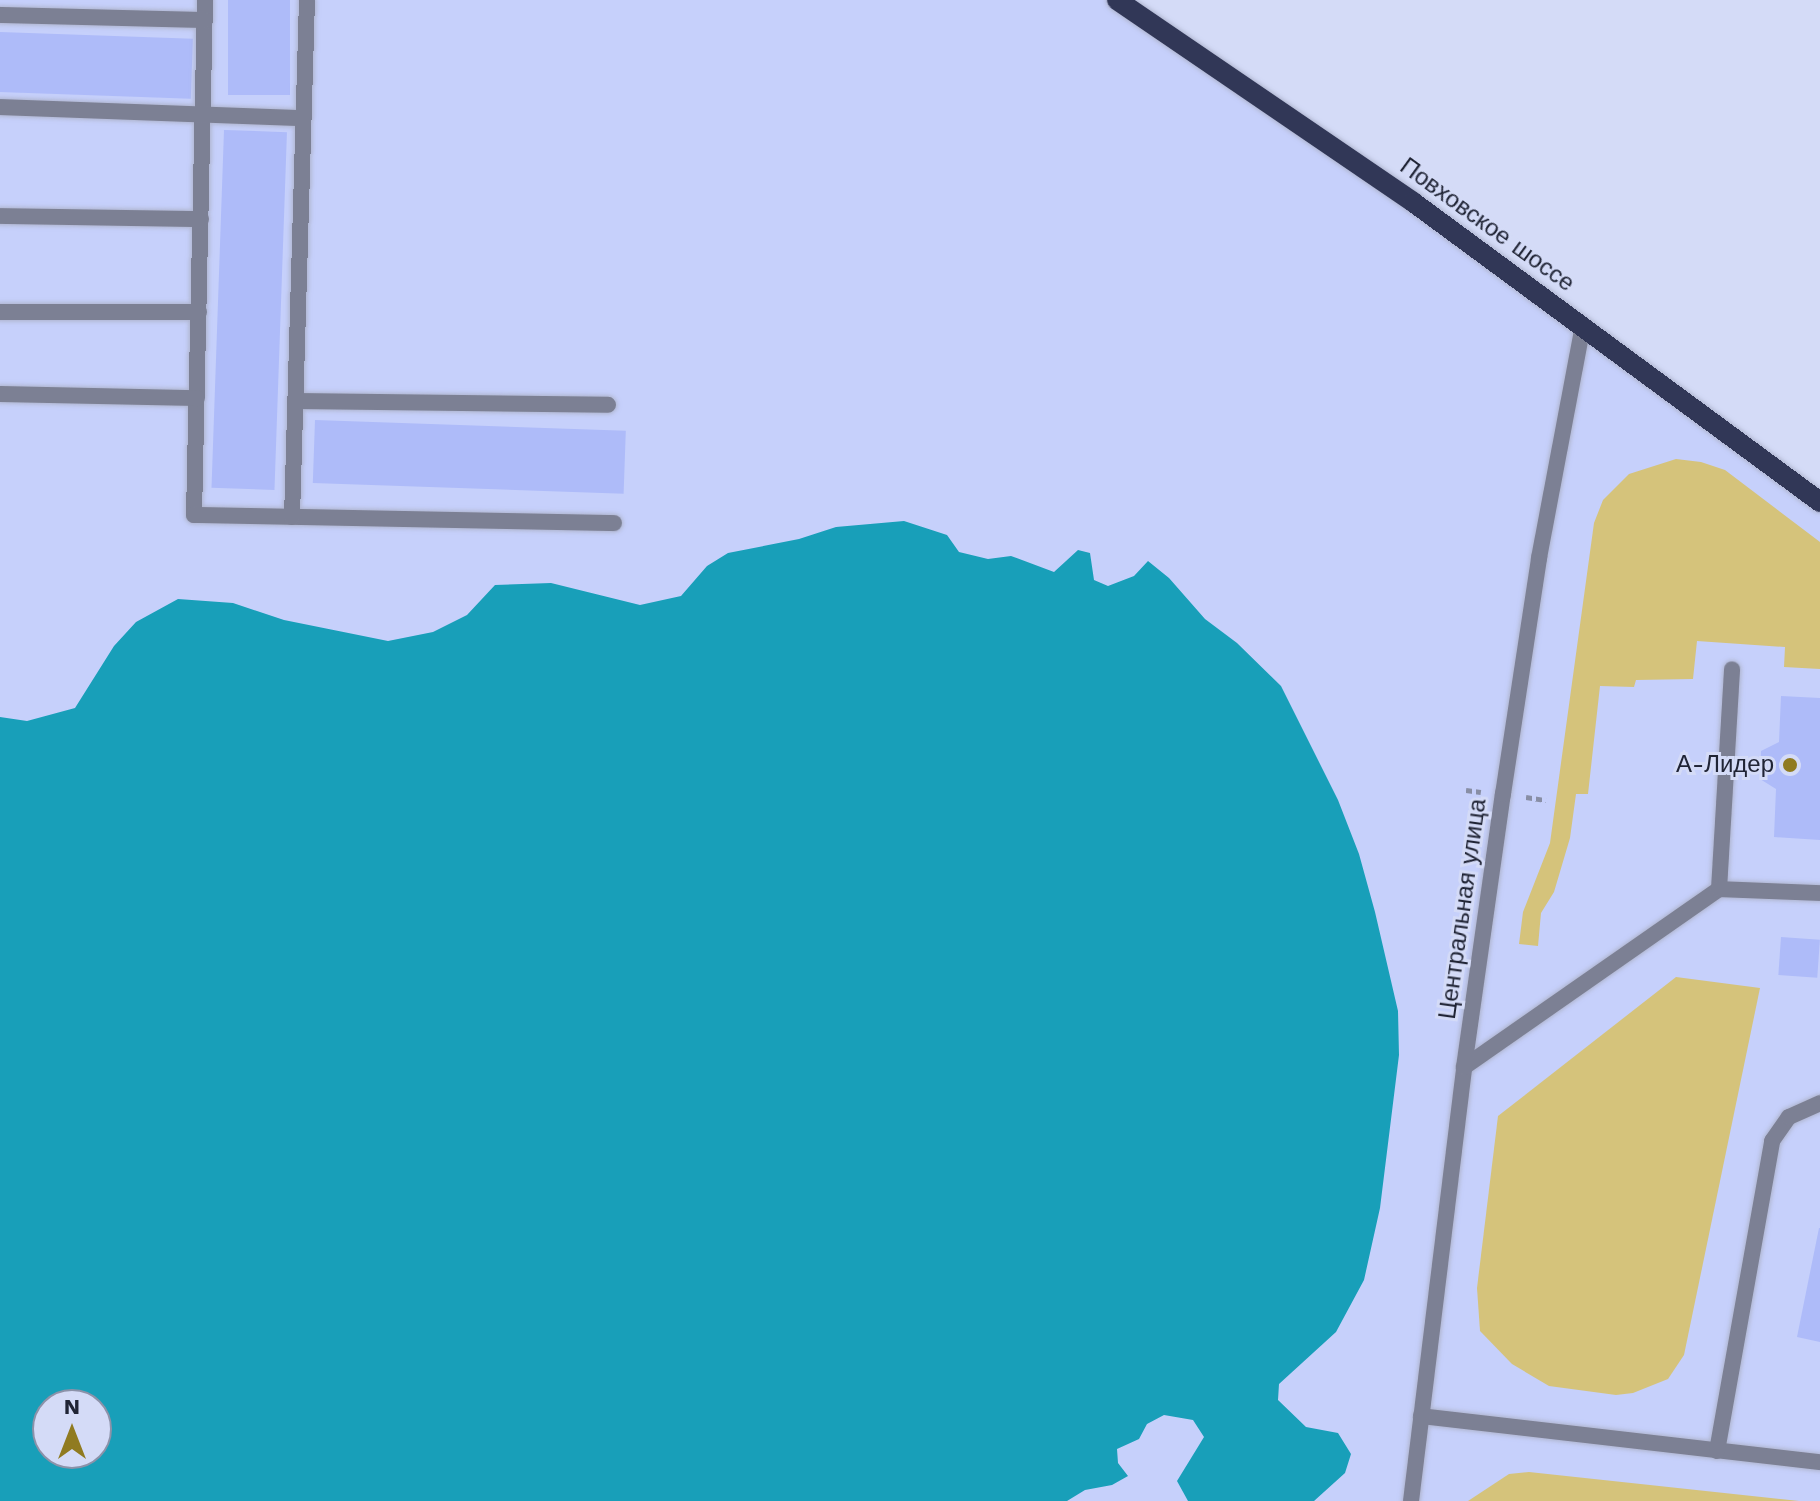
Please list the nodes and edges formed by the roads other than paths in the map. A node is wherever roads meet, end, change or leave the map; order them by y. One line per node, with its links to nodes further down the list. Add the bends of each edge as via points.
1 (205, 0): 5 (street)
2 (307, 0): 8 (street)
3 (1117, 0): 13 (main road, Повховское шоссе, via 1413,202)
4 (0, 15): 5 (street)
5 (205, 20): 7 (street)
6 (0, 107): 7 (street)
7 (203, 115): 8 (street); 10 (street)
8 (303, 118): 16 (street)
9 (0, 216): 10 (street)
10 (201, 219): 12 (street)
11 (0, 312): 12 (street)
12 (199, 312): 15 (street)
13 (1583, 326): 18 (main road, Повховское шоссе); 24 (street, Центральная улица, via 1539,558)
14 (0, 394): 15 (street)
15 (197, 398): 19 (street, via 194,515)
16 (295, 401): 17 (street); 19 (street)
17 (608, 405)
18 (1820, 502)
19 (292, 517): 20 (street)
20 (614, 523)
21 (1732, 669): 22 (street)
22 (1719, 889): 23 (street); 24 (street)
23 (1820, 893)
24 (1464, 1067): 26 (street, Центральная улица)
25 (1820, 1103): 27 (street, via 1789,1117 1772,1141)
26 (1421, 1416): 27 (street); 29 (street, Центральная улица)
27 (1717, 1451): 28 (street)
28 (1820, 1462)
29 (1411, 1501)

